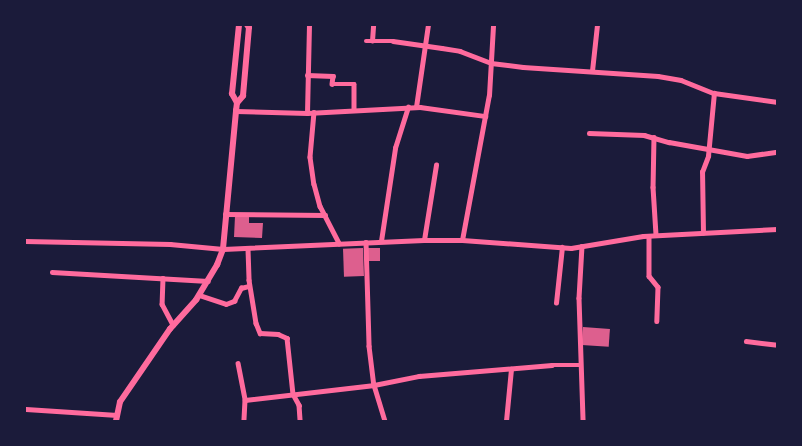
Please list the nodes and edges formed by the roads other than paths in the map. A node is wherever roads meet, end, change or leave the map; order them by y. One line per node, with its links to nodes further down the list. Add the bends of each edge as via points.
1 (239, 25): 16 (main road, via 232,94)
2 (247, 25): 16 (main road, via 243,96)
3 (309, 25): 13 (street)
4 (373, 25): 9 (street)
5 (428, 25): 10 (street)
6 (492, 25): 11 (street)
7 (597, 25): 12 (street)
8 (366, 41): 9 (street)
9 (372, 41): 10 (street)
10 (426, 46): 11 (street, via 460,51); 18 (street)
11 (491, 63): 12 (street); 23 (street)
12 (592, 71): 14 (street, via 681,80)
13 (307, 75): 19 (street, via 333,76 332,84 354,84); 22 (street)
14 (714, 93): 15 (street); 26 (street)
15 (777, 102)
16 (237, 103): 20 (main road)
17 (408, 107): 18 (street); 19 (street); 38 (street, via 395,148)
18 (416, 107): 23 (street)
19 (354, 109): 21 (street)
20 (236, 111): 22 (street); 29 (main road)
21 (314, 112): 22 (street); 30 (street, via 310,157 314,184)
22 (307, 113)
23 (485, 116): 36 (street)
24 (589, 133): 25 (street)
25 (654, 138): 26 (street); 33 (street)
26 (709, 147): 27 (street, via 747,156); 32 (street, via 702,172)
27 (777, 152)
28 (436, 165): 35 (street)
29 (225, 214): 30 (street); 43 (main road)
30 (325, 215): 40 (street)
31 (777, 229): 32 (street)
32 (703, 233): 33 (street)
33 (656, 235): 34 (street)
34 (649, 236): 41 (street); 51 (street, via 648,276 658,287)
35 (424, 240): 36 (street); 38 (street)
36 (462, 240): 42 (street)
37 (25, 241): 43 (street, via 170,244)
38 (381, 241): 39 (street)
39 (366, 242): 40 (street); 58 (street, via 369,346)
40 (339, 243): 44 (street)
41 (582, 246): 42 (street); 56 (street, via 579,298)
42 (562, 247): 50 (street)
43 (223, 249): 44 (street); 47 (main road)
44 (248, 249): 48 (street)
45 (52, 272): 46 (street)
46 (164, 278): 47 (street); 52 (street, via 162,304)
47 (208, 281): 49 (main road)
48 (250, 286): 49 (street, via 241,288 234,301 226,304); 59 (street, via 260,333 287,338)
49 (199, 295): 52 (main road)
50 (556, 303)
51 (657, 321)
52 (173, 325): 62 (main road, via 120,402)
53 (746, 341): 54 (street)
54 (777, 345)
55 (238, 363): 60 (street)
56 (581, 365): 57 (street); 67 (street)
57 (511, 369): 58 (street, via 419,376); 66 (street)
58 (374, 385): 59 (street); 65 (street)
59 (293, 394): 60 (street); 64 (street, via 299,405)
60 (245, 400): 63 (street)
61 (26, 410): 62 (street)
62 (117, 418)
63 (244, 421)
64 (300, 421)
65 (385, 421)
66 (506, 421)
67 (583, 421)

